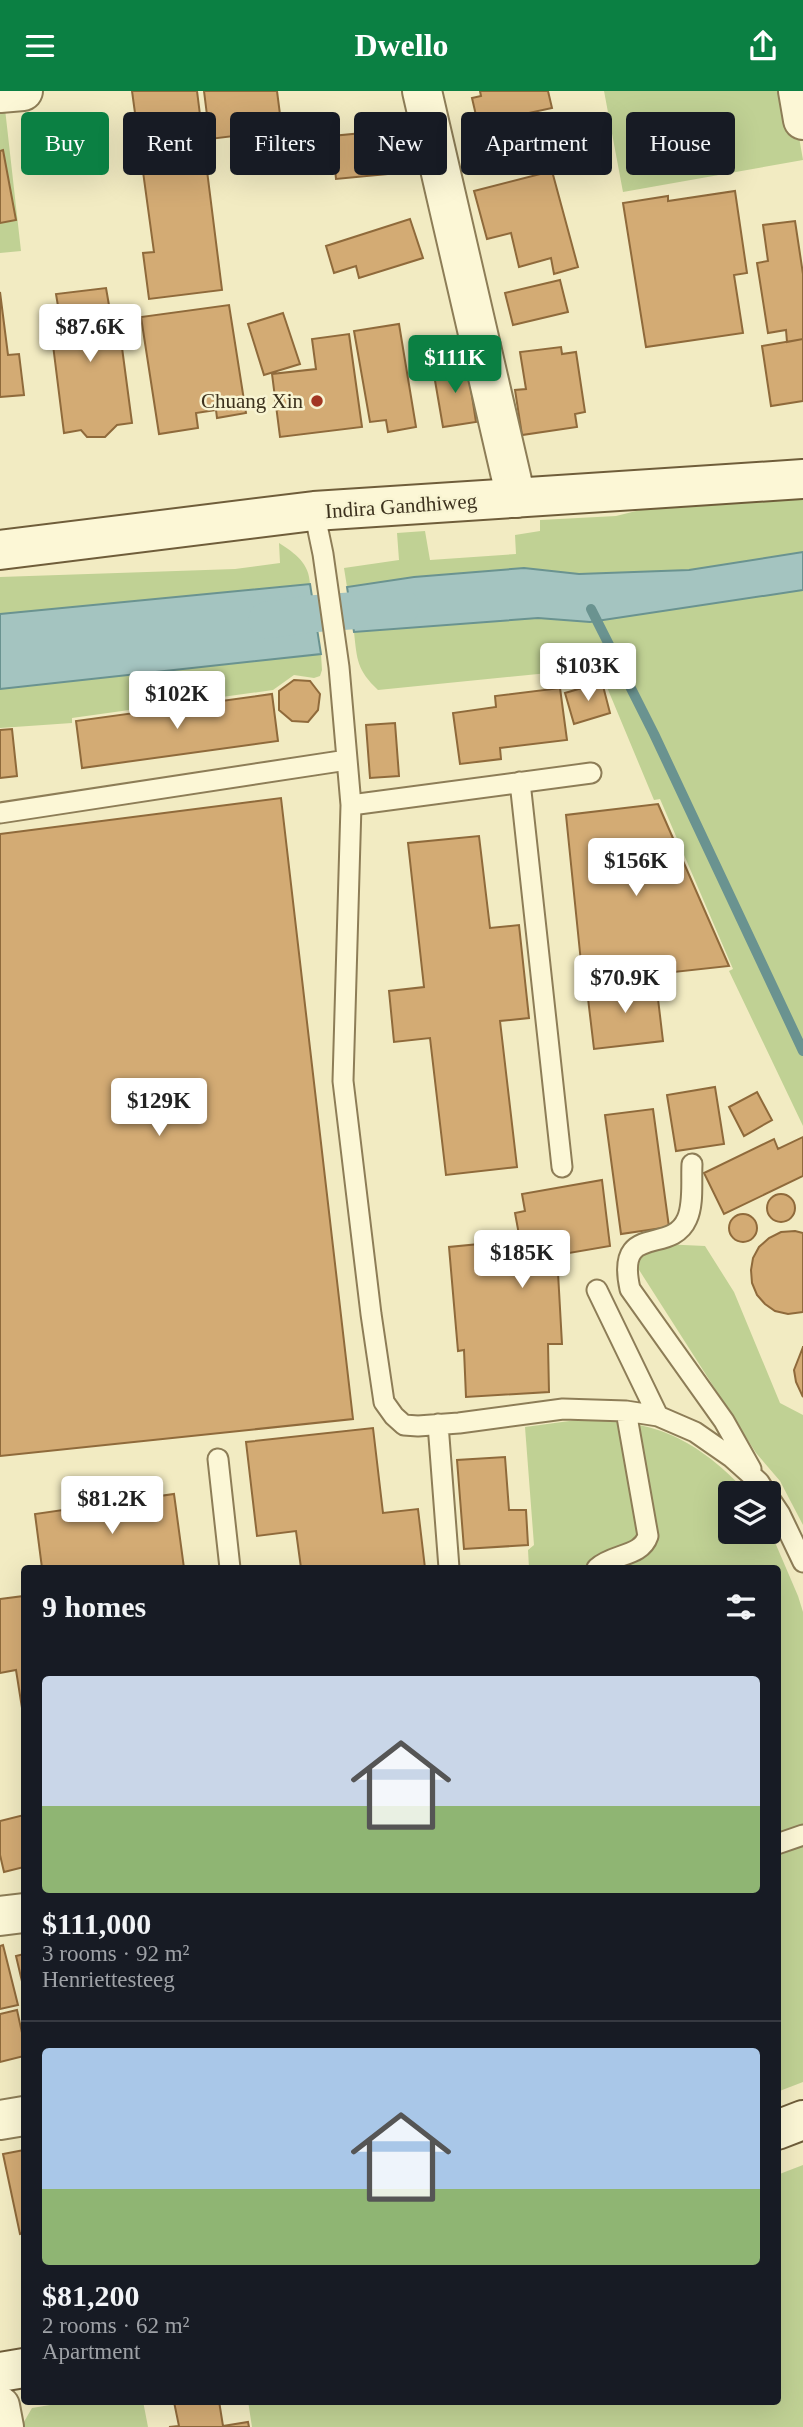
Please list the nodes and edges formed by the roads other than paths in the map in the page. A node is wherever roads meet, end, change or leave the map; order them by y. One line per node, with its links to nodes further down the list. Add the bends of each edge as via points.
1 (23, 91): 4 (main road)
2 (422, 91): 7 (main road)
3 (798, 91): 5 (main road)
4 (0, 93)
5 (803, 120)
6 (803, 479): 7 (main road, Indira Gandhiweg)
7 (516, 499): 8 (main road, Indira Gandhiweg)
8 (314, 511): 9 (main road, Indira Gandhiweg); 10 (lane, via 339,667)
9 (0, 550)
10 (348, 760): 13 (lane); 14 (lane)
11 (591, 773): 12 (lane)
12 (520, 782): 13 (lane); 16 (lane)
13 (351, 805): 20 (lane, via 343,1081 371,1314 384,1402 404,1425)
14 (0, 813)
15 (692, 1164): 23 (lane, via 689,1217 683,1227 633,1250 626,1272 630,1289 724,1421)
16 (562, 1167)
17 (597, 1290): 19 (lane)
18 (626, 1411): 19 (lane); 20 (lane, via 563,1409); 28 (lane, via 648,1536 634,1553)
19 (658, 1416): 22 (lane, via 695,1432)
20 (438, 1424): 27 (lane)
21 (218, 1459): 26 (lane)
22 (755, 1481)
23 (759, 1481)
24 (781, 1516): 25 (lane)
25 (803, 1562)
26 (230, 1565)
27 (449, 1565)
28 (600, 1565)
29 (803, 1835): 30 (lane)
30 (781, 1842)
31 (21, 1913): 32 (main road)
32 (0, 1916)
33 (21, 2116): 34 (main road)
34 (0, 2120)
35 (803, 2120): 36 (main road)
36 (781, 2128)
37 (21, 2368): 38 (main road)
38 (0, 2372)
39 (0, 2406): 40 (main road)
40 (4, 2427)

